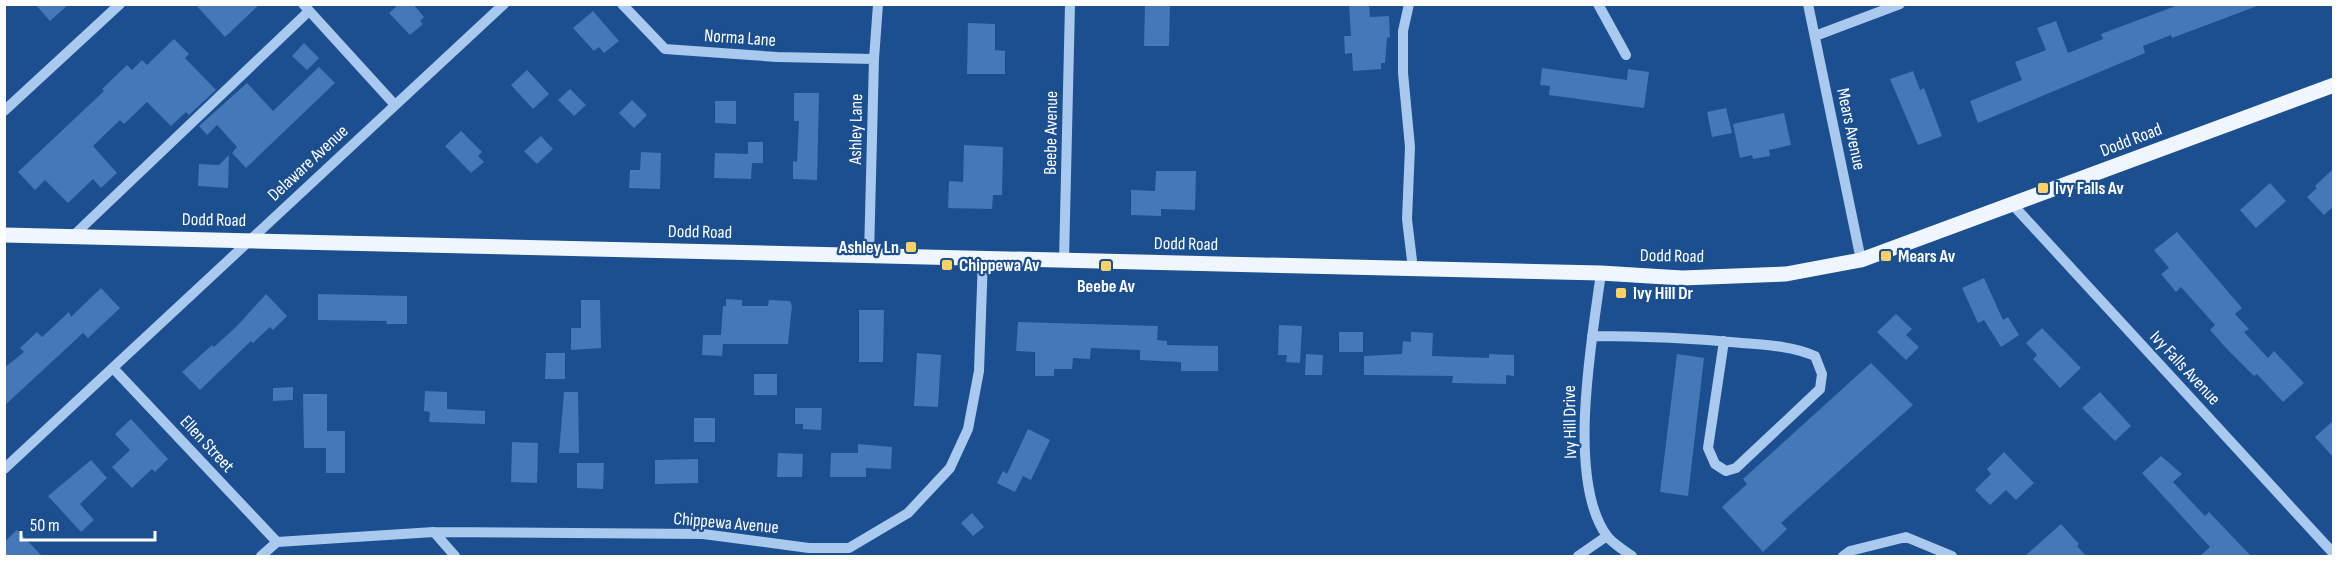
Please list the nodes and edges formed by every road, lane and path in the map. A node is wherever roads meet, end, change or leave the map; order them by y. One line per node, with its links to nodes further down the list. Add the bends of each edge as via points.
1 (120, 4): 16 (street)
2 (504, 4): 15 (street, Delaware Avenue)
3 (622, 4): 13 (street, Norma Lane, via 665,49)
4 (878, 4): 13 (street, Ashley Lane)
5 (1070, 4): 24 (street, Beebe Avenue)
6 (1409, 4): 25 (street, via 1403,31 1403,74 1410,147 1407,219)
7 (1598, 4): 12 (street)
8 (1808, 4): 11 (street, Mears Avenue)
9 (1900, 4): 11 (street)
10 (306, 8): 15 (street); 19 (street)
11 (1815, 36): 23 (street, Mears Avenue)
12 (1626, 55)
13 (874, 59): 21 (street, Ashley Lane)
14 (2334, 85): 17 (main road, Dodd Road)
15 (395, 105): 20 (street, Delaware Avenue)
16 (4, 111)
17 (2013, 205): 23 (main road, Dodd Road); 35 (street, Ivy Falls Avenue)
18 (4, 235): 19 (main road, Dodd Road)
19 (73, 236): 20 (main road, Dodd Road)
20 (249, 240): 21 (main road, Dodd Road); 29 (street, Delaware Avenue)
21 (869, 255): 22 (main road, Dodd Road)
22 (983, 258): 24 (main road, Dodd Road); 34 (street, Chippewa Avenue, via 979,371 968,429 950,468 908,513 849,548)
23 (1861, 260): 26 (main road, Dodd Road, via 1786,274 1682,278)
24 (1064, 261): 25 (main road, Dodd Road)
25 (1413, 269): 26 (main road, Dodd Road)
26 (1601, 273): 27 (street, Ivy Hill Drive)
27 (1592, 336): 28 (street); 32 (street, Ivy Hill Drive, via 1584,398 1589,497)
28 (1724, 341): 28 (street, via 1797,348 1815,356 1822,374 1820,389 1736,468 1726,471 1714,464 1708,448)
29 (113, 368): 30 (street, Delaware Avenue); 33 (street, Ellen Street)
30 (4, 469)
31 (434, 532): 33 (street, Chippewa Avenue); 34 (street, Chippewa Avenue, via 703,534); 37 (street)
32 (1607, 536): 39 (street); 40 (street, Ivy Hill Drive)
33 (277, 542): 36 (street)
34 (809, 548): 38 (street)
35 (2334, 554)
36 (261, 556)
37 (455, 556)
38 (818, 556)
39 (1578, 556)
40 (1632, 556)
41 (1843, 556): 42 (street, via 1906,537)
42 (1952, 556)

